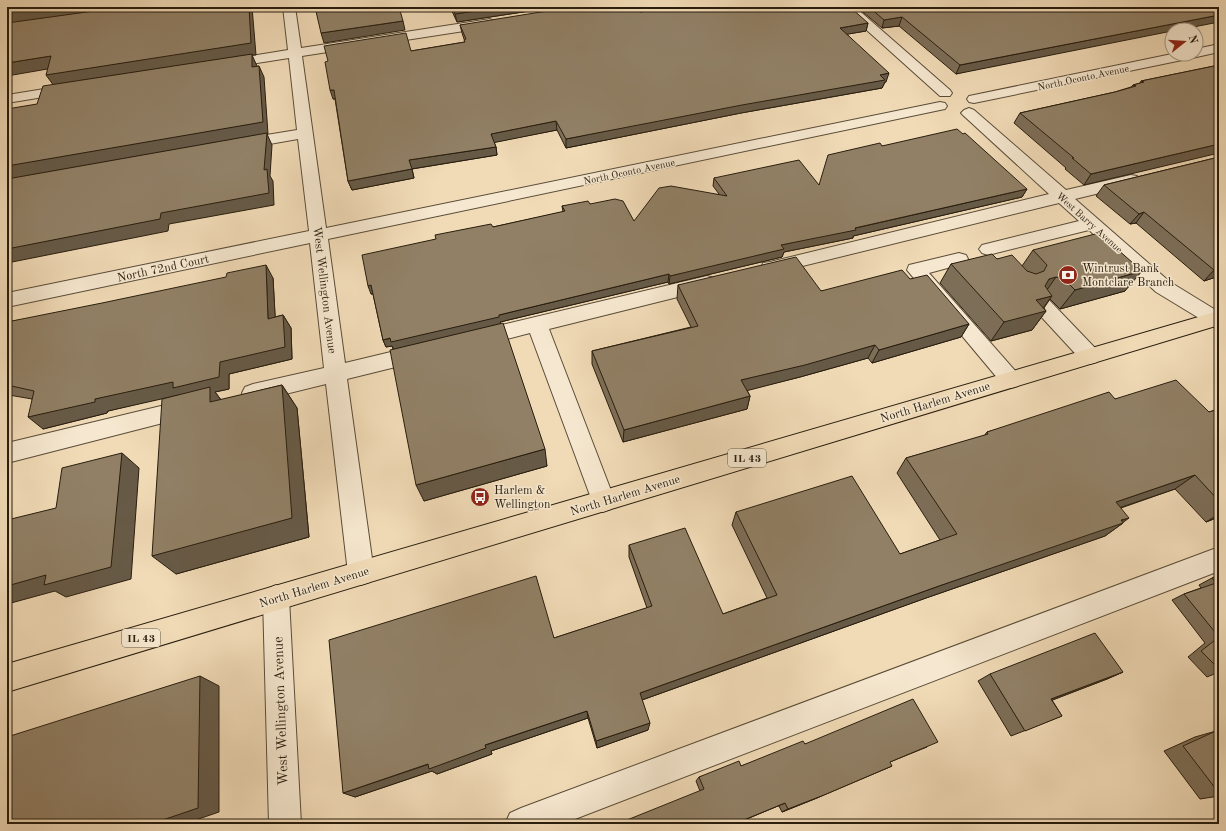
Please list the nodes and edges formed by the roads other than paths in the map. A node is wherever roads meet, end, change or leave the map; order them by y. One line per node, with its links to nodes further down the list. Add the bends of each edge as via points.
1 (289, 7): 6 (street, West Wellington Avenue)
2 (847, 7): 11 (street, West Barry Avenue)
3 (504, 20): 6 (street)
4 (1219, 48): 5 (street)
5 (1204, 51)
6 (294, 53): 8 (street); 12 (street, West Wellington Avenue)
7 (1164, 60): 11 (street, North Oconto Avenue)
8 (209, 67)
9 (85, 86): 10 (street)
10 (7, 99)
11 (956, 106): 15 (street, West Barry Avenue); 17 (street, North Oconto Avenue)
12 (305, 133): 13 (street); 17 (street, West Wellington Avenue)
13 (226, 147)
14 (1151, 175): 15 (street)
15 (1061, 197): 16 (street, West Barry Avenue); 20 (street)
16 (1091, 224): 19 (street, via 988,249); 24 (street, West Barry Avenue, via 1163,287)
17 (318, 236): 22 (street, North 72nd Court); 29 (street, West Wellington Avenue)
18 (959, 259): 30 (street, via 916,270)
19 (1002, 264)
20 (753, 272)
21 (722, 279): 25 (street)
22 (7, 300)
23 (1042, 305): 28 (street)
24 (1218, 319): 28 (main road, North Harlem Avenue / IL 43)
25 (538, 324): 26 (street); 34 (street)
26 (460, 343)
27 (437, 348): 29 (street)
28 (1090, 356): 30 (main road, North Harlem Avenue / IL 43)
29 (336, 373): 31 (street); 36 (street, West Wellington Avenue)
30 (1011, 380): 34 (main road, North Harlem Avenue / IL 43)
31 (236, 397)
32 (206, 405): 33 (street)
33 (7, 453)
34 (603, 501): 36 (main road, North Harlem Avenue / IL 43)
35 (1219, 559): 40 (street)
36 (361, 573): 37 (main road, North Harlem Avenue / IL 43)
37 (276, 598): 38 (main road, North Harlem Avenue / IL 43); 39 (street, West Wellington Avenue)
38 (7, 678)
39 (285, 824)
40 (521, 824)

